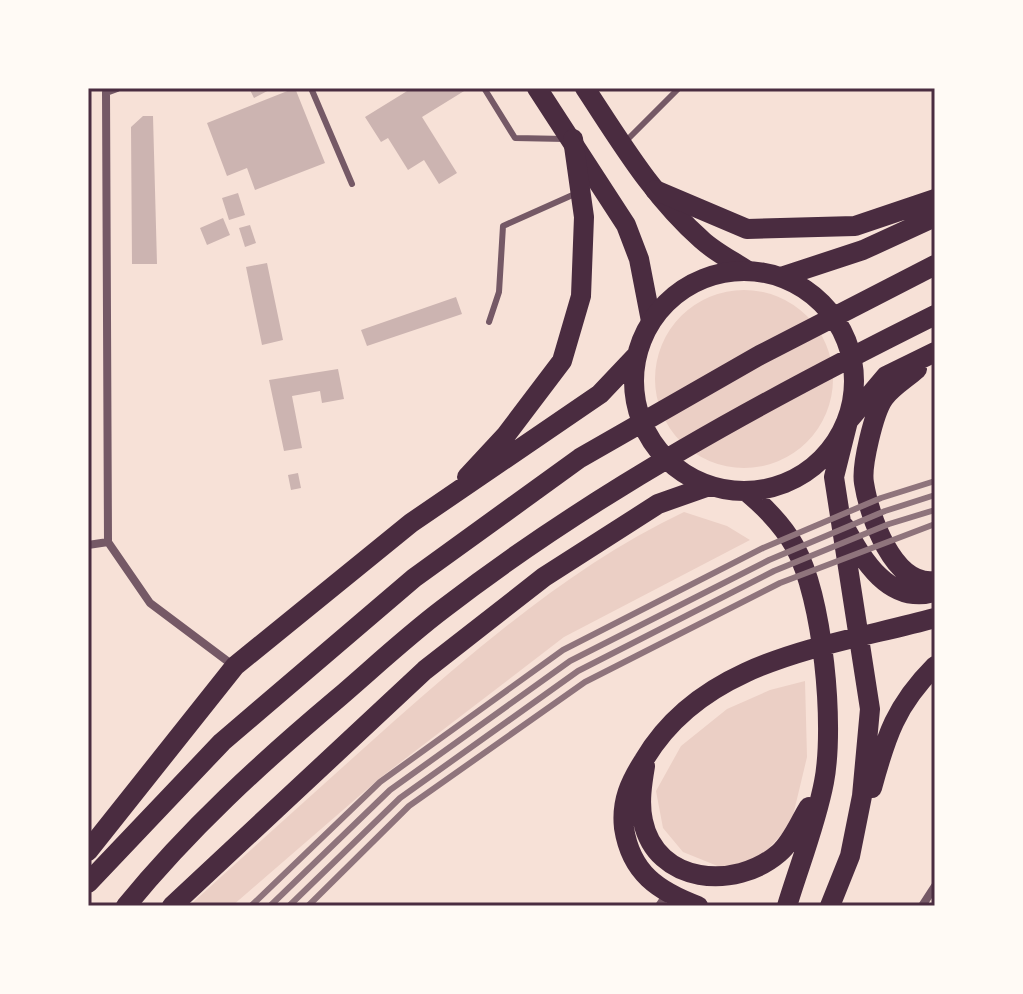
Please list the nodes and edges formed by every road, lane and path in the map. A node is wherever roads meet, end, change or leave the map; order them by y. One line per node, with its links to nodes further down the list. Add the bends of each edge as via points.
1 (117, 88): 27 (street, via 106,92)
2 (311, 88): 9 (lane)
3 (484, 88): 7 (lane, via 515,138)
4 (537, 88): 7 (main road)
5 (585, 88): 8 (main road)
6 (679, 88): 8 (lane)
7 (573, 139): 11 (main road); 18 (main road, via 626,225 639,259)
8 (622, 145): 10 (main road)
9 (352, 184)
10 (655, 190): 12 (main road, via 747,229 855,226); 15 (main road, via 704,242)
11 (581, 191): 19 (lane, via 503,226 499,292); 25 (main road, via 581,296 562,361 506,435)
12 (935, 199)
13 (935, 217): 16 (main road, via 863,250)
14 (935, 265): 38 (main road, via 760,355 580,458 414,578 222,742)
15 (748, 271): 16 (main road); 18 (main road, via 710,276 686,287)
16 (781, 277): 22 (main road, via 814,295 833,316 851,350 854,397)
17 (935, 315): 41 (main road, via 788,388 568,522 443,609 268,757 168,854)
18 (651, 321): 21 (main road)
19 (489, 322)
20 (935, 352): 22 (main road, via 886,376); 29 (main road, via 883,399 863,480 879,538 906,573)
21 (636, 356): 23 (main road, via 633,383 640,421 655,448 683,474); 25 (main road, via 600,394)
22 (848, 421): 24 (main road, via 819,463 776,487); 26 (main road, via 834,477)
23 (709, 486): 24 (main road); 42 (main road, via 658,504 544,577 425,670)
24 (747, 492): 35 (main road, via 771,512 796,548 812,596 826,682 829,739)
25 (444, 502): 32 (main road)
26 (837, 512): 30 (main road, via 865,565 887,585 923,596); 37 (main road, via 870,709)
27 (108, 542): 28 (street); 32 (street, via 150,603)
28 (88, 545)
29 (935, 581)
30 (935, 592)
31 (935, 618): 34 (main road, via 751,668 700,697)
32 (235, 666): 36 (main road)
33 (935, 666): 37 (main road, via 912,689 888,730)
34 (646, 756): 35 (main road, via 643,824 674,864 702,878 756,870 782,851); 40 (main road, via 622,811 627,849)
35 (824, 783): 44 (main road)
36 (88, 851)
37 (850, 856): 45 (main road)
38 (88, 883)
39 (935, 886): 46 (street)
40 (663, 900): 43 (main road)
41 (126, 906)
42 (172, 906)
43 (698, 906)
44 (787, 906)
45 (830, 906)
46 (922, 906)

